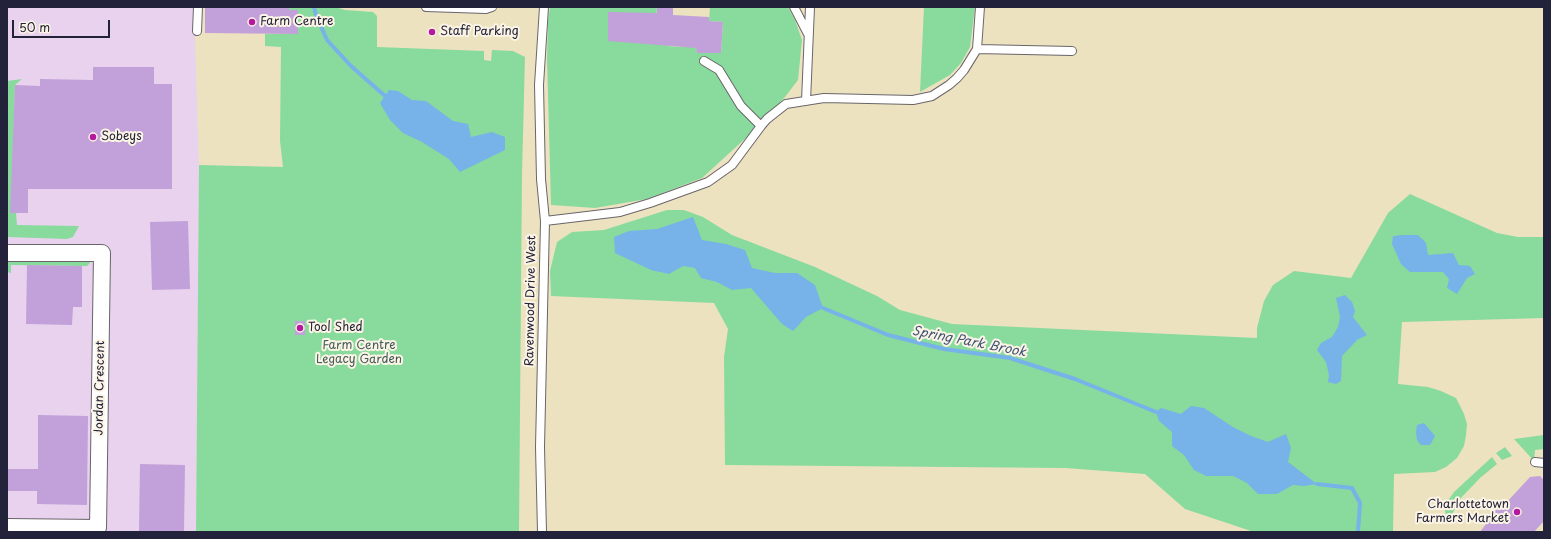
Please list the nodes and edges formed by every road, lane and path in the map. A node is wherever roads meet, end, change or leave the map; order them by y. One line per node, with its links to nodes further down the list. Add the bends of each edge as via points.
1 (198, 7): 8 (lane)
2 (426, 7): 3 (lane)
3 (492, 7)
4 (544, 7): 15 (lane, via 539,85 541,179)
5 (794, 7): 9 (lane)
6 (810, 7): 9 (lane)
7 (980, 7): 10 (lane, Ravenwood Drive West)
8 (198, 31)
9 (809, 35): 13 (lane)
10 (977, 49): 11 (lane); 13 (lane, Ravenwood Drive West, via 957,78 932,96 913,100 824,98)
11 (1072, 51)
12 (704, 62): 14 (lane, via 719,70 742,106)
13 (806, 101): 14 (lane, Ravenwood Drive West, via 786,104)
14 (760, 126): 15 (lane, Ravenwood Drive West, via 732,165 708,182 620,212)
15 (545, 221): 20 (lane, Ravenwood Drive West, via 540,447)
16 (7, 253): 19 (street, Jordan Crescent, via 102,253 98,528)
17 (1535, 462): 18 (lane)
18 (1544, 464)
19 (7, 527)
20 (542, 532)

